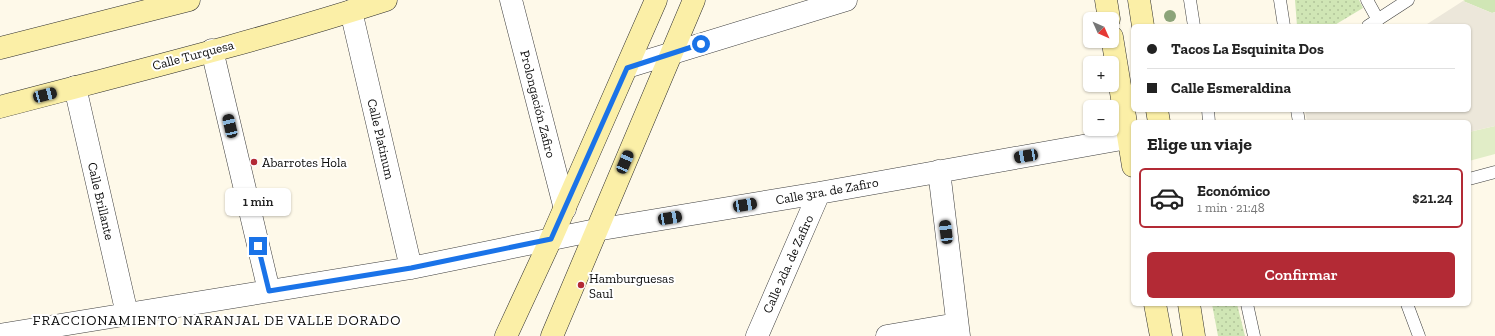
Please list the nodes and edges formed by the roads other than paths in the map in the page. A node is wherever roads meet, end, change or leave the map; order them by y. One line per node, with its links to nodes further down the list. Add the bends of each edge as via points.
1 (189, 0): 19 (street)
2 (386, 0): 13 (street, Calle Turquesa)
3 (512, 0): 31 (street, Prolongación Zafiro)
4 (656, 0): 23 (street)
5 (694, 0): 22 (street)
6 (846, 0): 22 (street)
7 (1106, 0): 14 (street)
8 (1139, 0): 16 (street)
9 (1190, 0): 17 (lane)
10 (1280, 0): 18 (lane)
11 (1367, 0): 15 (lane)
12 (1408, 0): 15 (lane)
13 (351, 11): 21 (street, Calle Turquesa); 34 (street, Calle Platinum)
14 (1108, 12)
15 (1373, 23)
16 (1143, 24)
17 (1194, 24)
18 (1284, 24)
19 (0, 48)
20 (1114, 48): 26 (street)
21 (212, 50): 24 (street, Calle Turquesa); 35 (street)
22 (672, 53): 23 (street); 32 (street)
23 (627, 68): 31 (street)
24 (75, 87): 25 (street, Calle Turquesa); 40 (street, Calle Brillante)
25 (0, 107)
26 (1131, 138): 27 (street, Calle 3ra. de Zafiro)
27 (939, 171): 30 (street, Calle 3ra. de Zafiro); 41 (street)
28 (1495, 172): 29 (lane)
29 (1471, 178)
30 (820, 193): 32 (street, Calle 3ra. de Zafiro); 45 (street, Calle 2da. de Zafiro)
31 (565, 209): 33 (street)
32 (596, 230): 33 (street, Calle 3ra. de Zafiro); 44 (street)
33 (551, 239): 34 (street, Calle 3ra. de Zafiro); 43 (street)
34 (411, 268): 35 (street, Calle 3ra. de Zafiro)
35 (269, 291): 40 (street, Calle 3ra. de Zafiro)
36 (1156, 306): 47 (street)
37 (1189, 306): 48 (street)
38 (1247, 306): 49 (lane)
39 (1408, 306): 50 (lane)
40 (127, 314): 42 (street, Calle 3ra. de Zafiro)
41 (958, 330): 46 (street)
42 (0, 335)
43 (506, 336)
44 (552, 336)
45 (757, 336)
46 (887, 336)
47 (1161, 336)
48 (1194, 336)
49 (1254, 336)
50 (1419, 336)

